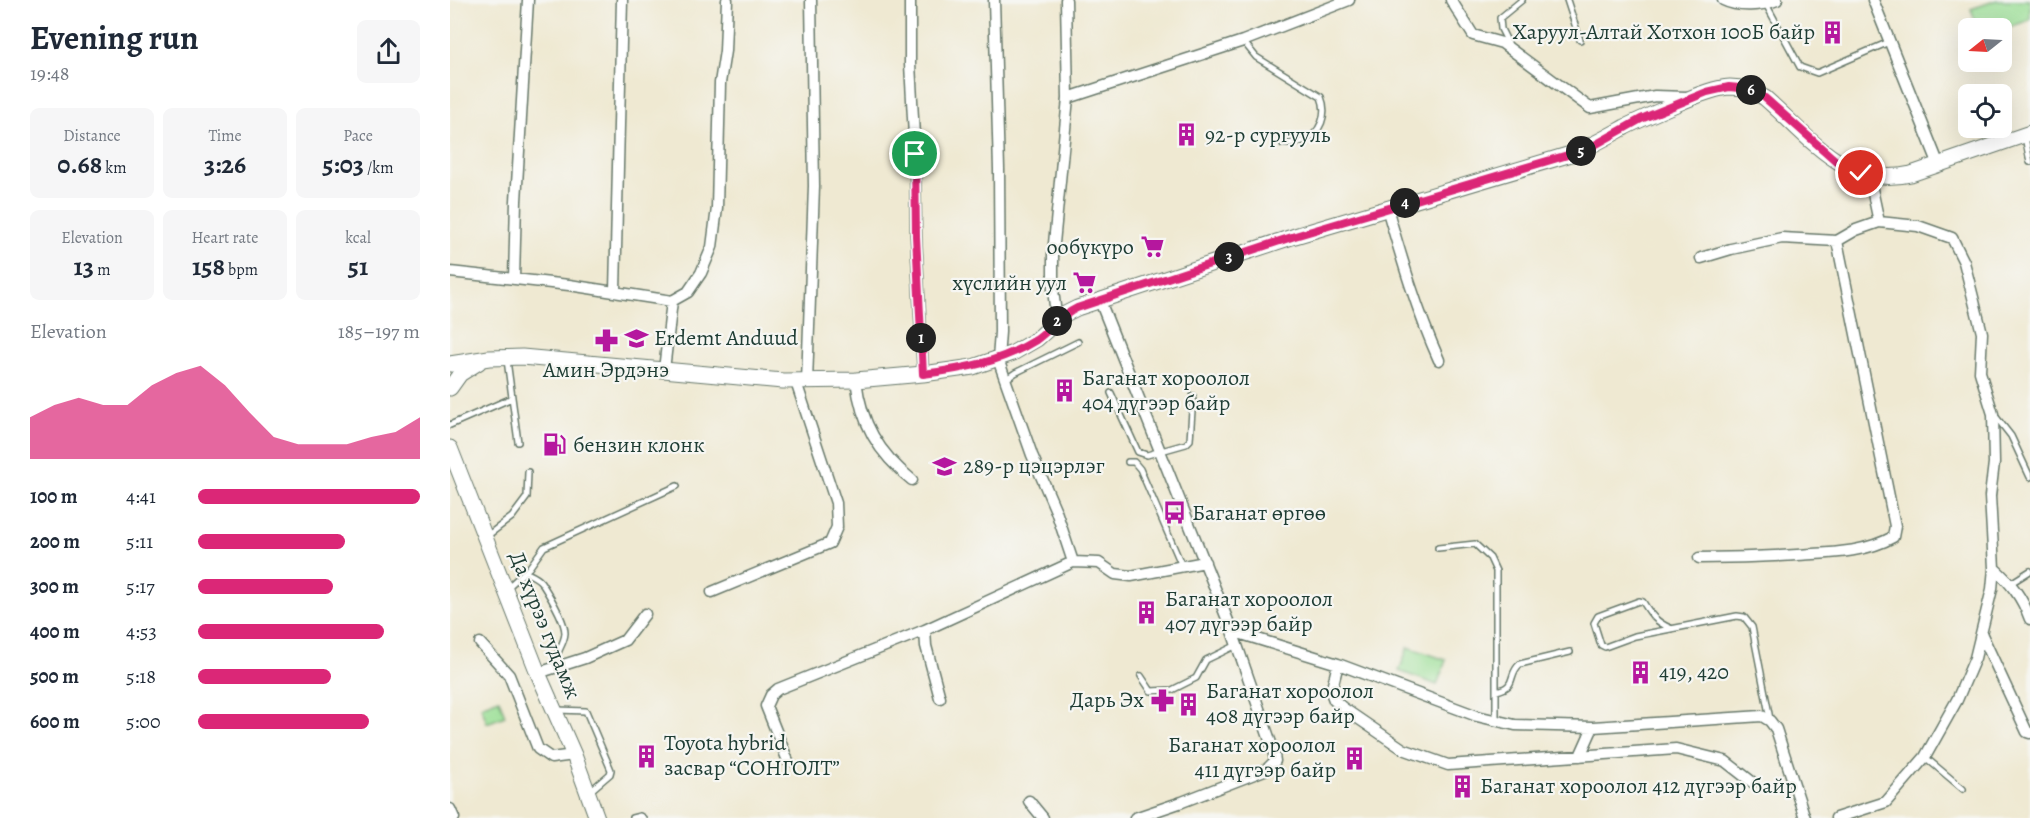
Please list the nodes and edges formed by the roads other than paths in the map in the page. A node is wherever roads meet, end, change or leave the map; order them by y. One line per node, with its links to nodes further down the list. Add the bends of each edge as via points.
1 (528, 0): 33 (street)
2 (622, 0): 34 (street)
3 (727, 0): 35 (street, via 712,247 688,292)
4 (811, 0): 48 (street, via 814,186)
5 (910, 0): 45 (street)
6 (994, 0): 41 (street, via 999,169)
7 (1066, 0): 22 (street)
8 (1349, 0): 15 (street)
9 (1451, 0): 20 (street, via 1473,35)
10 (1522, 0): 20 (lane, via 1500,18)
11 (1567, 0): 17 (lane)
12 (1724, 0): 16 (street, via 1732,4)
13 (1777, 0): 16 (street)
14 (1873, 0): 19 (street)
15 (1334, 3): 18 (street)
16 (1766, 4): 19 (lane, via 1800,67 1817,73)
17 (1580, 40)
18 (1243, 41): 22 (street); 24 (lane, via 1256,57 1321,97 1324,104 1317,133 1302,142)
19 (1890, 42): 26 (street)
20 (1510, 49): 21 (street, via 1590,108 1655,96)
21 (1692, 97): 27 (main road, via 1729,87 1756,92 1835,160); 28 (main road, via 1593,146)
22 (1068, 98): 37 (street, via 1053,254)
23 (2027, 134): 25 (lane); 26 (main road)
24 (1283, 144)
25 (2030, 162)
26 (1939, 165): 27 (main road, via 1902,176)
27 (1869, 175): 29 (street)
28 (1387, 208): 36 (main road); 42 (street, via 1412,292)
29 (1879, 222): 30 (street); 53 (street, via 1918,226 1952,238 1964,262 1982,333 1980,372)
30 (1837, 241): 31 (street, via 1782,238); 65 (street, via 1895,526 1893,537 1833,553)
31 (1701, 258)
32 (450, 272): 33 (street)
33 (514, 279): 34 (street)
34 (615, 291): 35 (street)
35 (672, 301): 44 (street)
36 (1100, 301): 37 (main road, via 1070,311); 57 (street)
37 (1057, 322): 41 (main road, via 1037,339)
38 (1078, 342): 47 (lane)
39 (506, 357): 40 (main road); 44 (main road); 52 (lane)
40 (489, 358): 43 (main road); 49 (main road, via 460,374)
41 (998, 359): 45 (main road); 47 (street)
42 (1439, 360)
43 (450, 364)
44 (664, 370): 48 (main road)
45 (923, 374): 46 (main road)
46 (856, 380): 48 (main road); 61 (street, via 870,432 885,455)
47 (1004, 381): 66 (street)
48 (802, 382): 74 (street, via 836,503 837,527 830,543)
49 (450, 387)
50 (1112, 393): 57 (lane, via 1138,452 1147,455)
51 (1193, 396): 57 (lane, via 1190,440)
52 (512, 398): 54 (lane); 55 (lane)
53 (1993, 414): 60 (lane, via 2011,436); 69 (street, via 1990,503)
54 (450, 425)
55 (518, 442)
56 (450, 448): 63 (main road, Да хүрээ гудамж)
57 (1161, 451): 67 (street)
58 (1128, 462): 68 (lane, via 1134,462 1140,469)
59 (528, 472): 63 (lane, via 527,497 512,518)
60 (2030, 477)
61 (912, 480)
62 (677, 486): 71 (lane, via 544,548)
63 (485, 537): 73 (main road, Да хүрээ гудамж)
64 (1438, 548): 88 (lane, via 1475,544 1490,558 1496,571)
65 (1699, 558)
66 (1073, 562): 68 (street, via 1099,563 1115,574 1131,576); 78 (street)
67 (1205, 562): 68 (street); 79 (street)
68 (1182, 566)
69 (1994, 568): 72 (street); 80 (street)
70 (2030, 571): 72 (lane)
71 (525, 572): 73 (lane); 85 (lane, via 539,580 562,618 565,632 554,658)
72 (2011, 583): 76 (street)
73 (506, 589): 86 (main road, Да хүрээ гудамж)
74 (712, 592)
75 (645, 614): 85 (street, via 625,640)
76 (2030, 619)
77 (1670, 628): 77 (lane, via 1658,623 1639,601 1598,616 1594,623 1605,647); 92 (lane, via 1737,616 1747,619)
78 (925, 630): 89 (street); 98 (street, via 771,695 766,706)
79 (1232, 631): 82 (street); 84 (street)
80 (1982, 635): 94 (street); 97 (street, via 1957,700)
81 (480, 643): 95 (street, via 509,675 538,749 550,758)
82 (1237, 645): 87 (lane, via 1206,660 1196,678 1172,690 1151,691); 109 (street, via 1275,761 1267,769)
83 (1570, 652): 88 (lane, via 1520,664 1510,686)
84 (1338, 664): 91 (street); 96 (street, via 1331,692 1334,700 1403,749 1448,765)
85 (555, 668): 86 (street)
86 (538, 674): 90 (main road, Да хүрээ гудамж)
87 (1141, 676)
88 (1496, 691): 91 (lane)
89 (940, 698)
90 (554, 710): 95 (main road, Да хүрээ гудамж); 101 (lane, via 583,710 588,714 611,770)
91 (1496, 721): 93 (street, via 1523,727)
92 (1770, 721): 93 (street, via 1757,716); 110 (street)
93 (1593, 727): 96 (street)
94 (2030, 733)
95 (574, 755): 101 (main road, Да хүрээ гудамж)
96 (1580, 756): 99 (street, via 1676,749 1725,761)
97 (1925, 757): 100 (lane); 111 (street, via 1886,802)
98 (788, 761)
99 (1752, 782)
100 (1963, 789)
101 (588, 793): 105 (main road, Да хүрээ гудамж)
102 (1029, 801): 108 (street)
103 (450, 808): 104 (street)
104 (454, 818)
105 (597, 818)
106 (633, 818): 107 (lane)
107 (643, 818)
108 (1043, 818)
109 (1135, 818)
110 (1805, 818)
111 (1836, 818)

